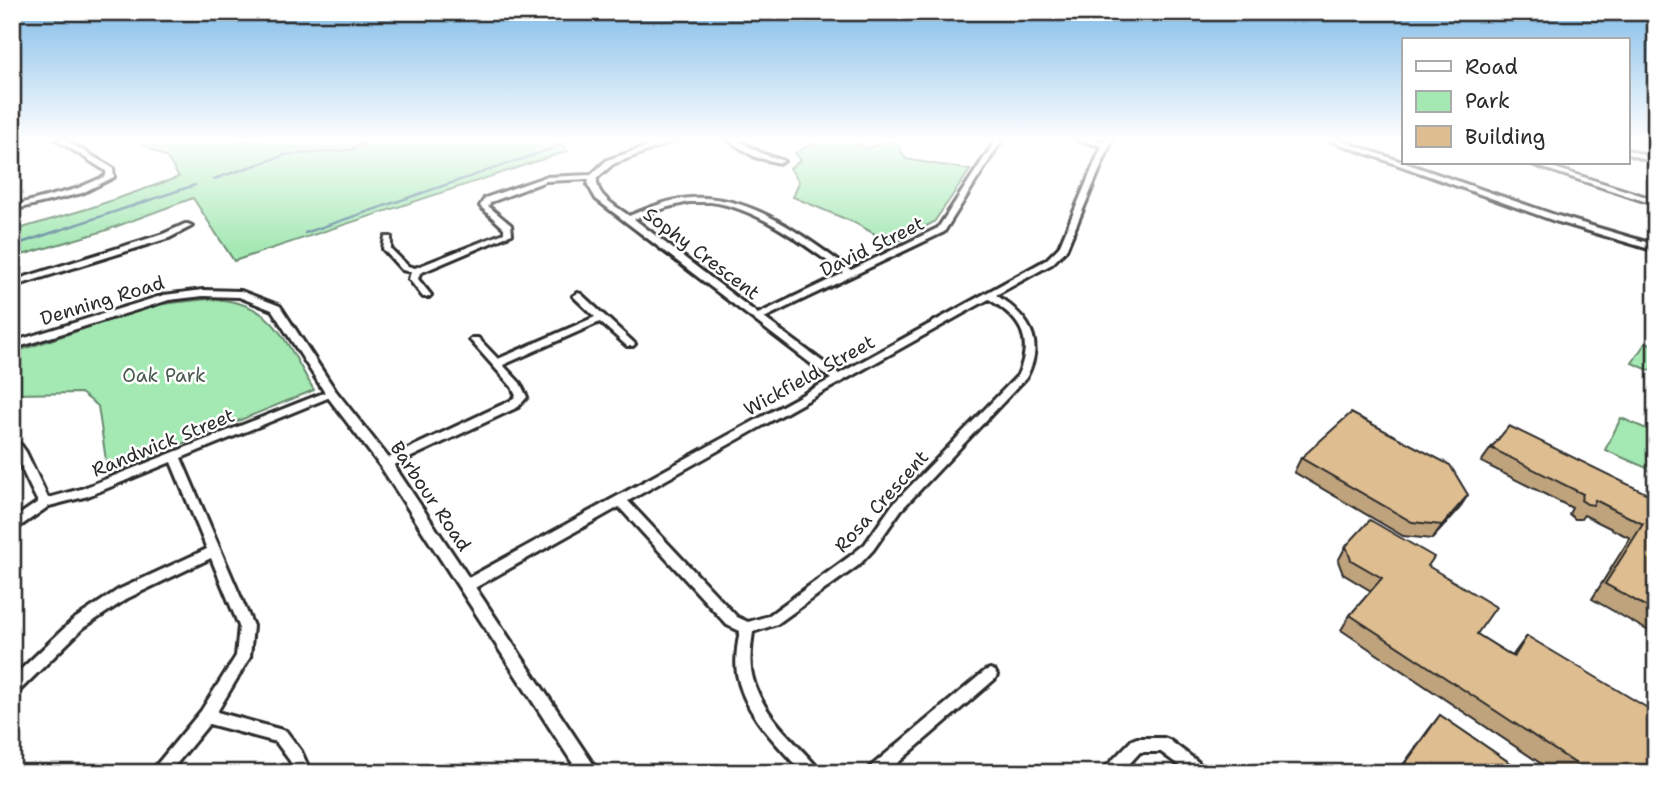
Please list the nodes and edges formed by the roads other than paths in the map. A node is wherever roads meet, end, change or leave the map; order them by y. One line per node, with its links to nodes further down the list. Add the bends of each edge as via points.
1 (110, 177): 8 (street, via 79,191)
2 (593, 177): 9 (street, Sophy Crescent, via 598,197); 13 (street, via 545,179 488,200 484,206 508,227 508,234)
3 (976, 177): 14 (street, David Street, via 945,227)
4 (1093, 177): 19 (street, Wickfield Street, via 1063,248 1049,262)
5 (1437, 177): 12 (street)
6 (1574, 177): 7 (street)
7 (1656, 203)
8 (12, 208)
9 (627, 219): 14 (street, via 671,203 711,201 765,217); 21 (street, Sophy Crescent)
10 (188, 226): 15 (street)
11 (388, 239): 13 (street, via 387,249 405,268)
12 (1656, 248)
13 (416, 271): 17 (street, via 413,279)
14 (852, 274): 21 (street, David Street)
15 (12, 284)
16 (203, 293): 24 (street, Denning Road, via 141,303); 27 (street, Barbour Road, via 241,294 276,308)
17 (426, 295)
18 (578, 296): 20 (street)
19 (991, 296): 26 (street, Wickfield Street); 36 (street, Rosa Crescent, via 1017,313 1032,338 1022,376 897,507 869,547 772,620)
20 (601, 318): 23 (street); 25 (street)
21 (757, 318): 26 (street, Sophy Crescent)
22 (475, 340): 25 (street)
23 (630, 344)
24 (12, 346)
25 (496, 364): 30 (street, via 522,397)
26 (838, 379): 31 (street, Wickfield Street)
27 (331, 393): 29 (street, Randwick Street); 30 (street, Barbour Road)
28 (12, 444): 32 (street, via 21,450 33,486)
29 (175, 457): 32 (street, Randwick Street); 34 (street)
30 (386, 464): 35 (street, Barbour Road)
31 (620, 500): 35 (street, Wickfield Street); 36 (street, via 732,621)
32 (45, 503): 33 (street, Randwick Street)
33 (12, 527)
34 (213, 552): 38 (street, via 123,594 78,624); 39 (street, via 246,626 243,657)
35 (466, 586): 43 (street, Barbour Road)
36 (747, 628): 44 (street, via 743,677 750,700)
37 (990, 675): 45 (street)
38 (12, 688)
39 (206, 716): 41 (street); 42 (street, via 281,736)
40 (1193, 767): 46 (street, via 1164,745 1137,745)
41 (159, 773)
42 (303, 773)
43 (590, 773)
44 (813, 773)
45 (874, 773)
46 (1110, 773)

